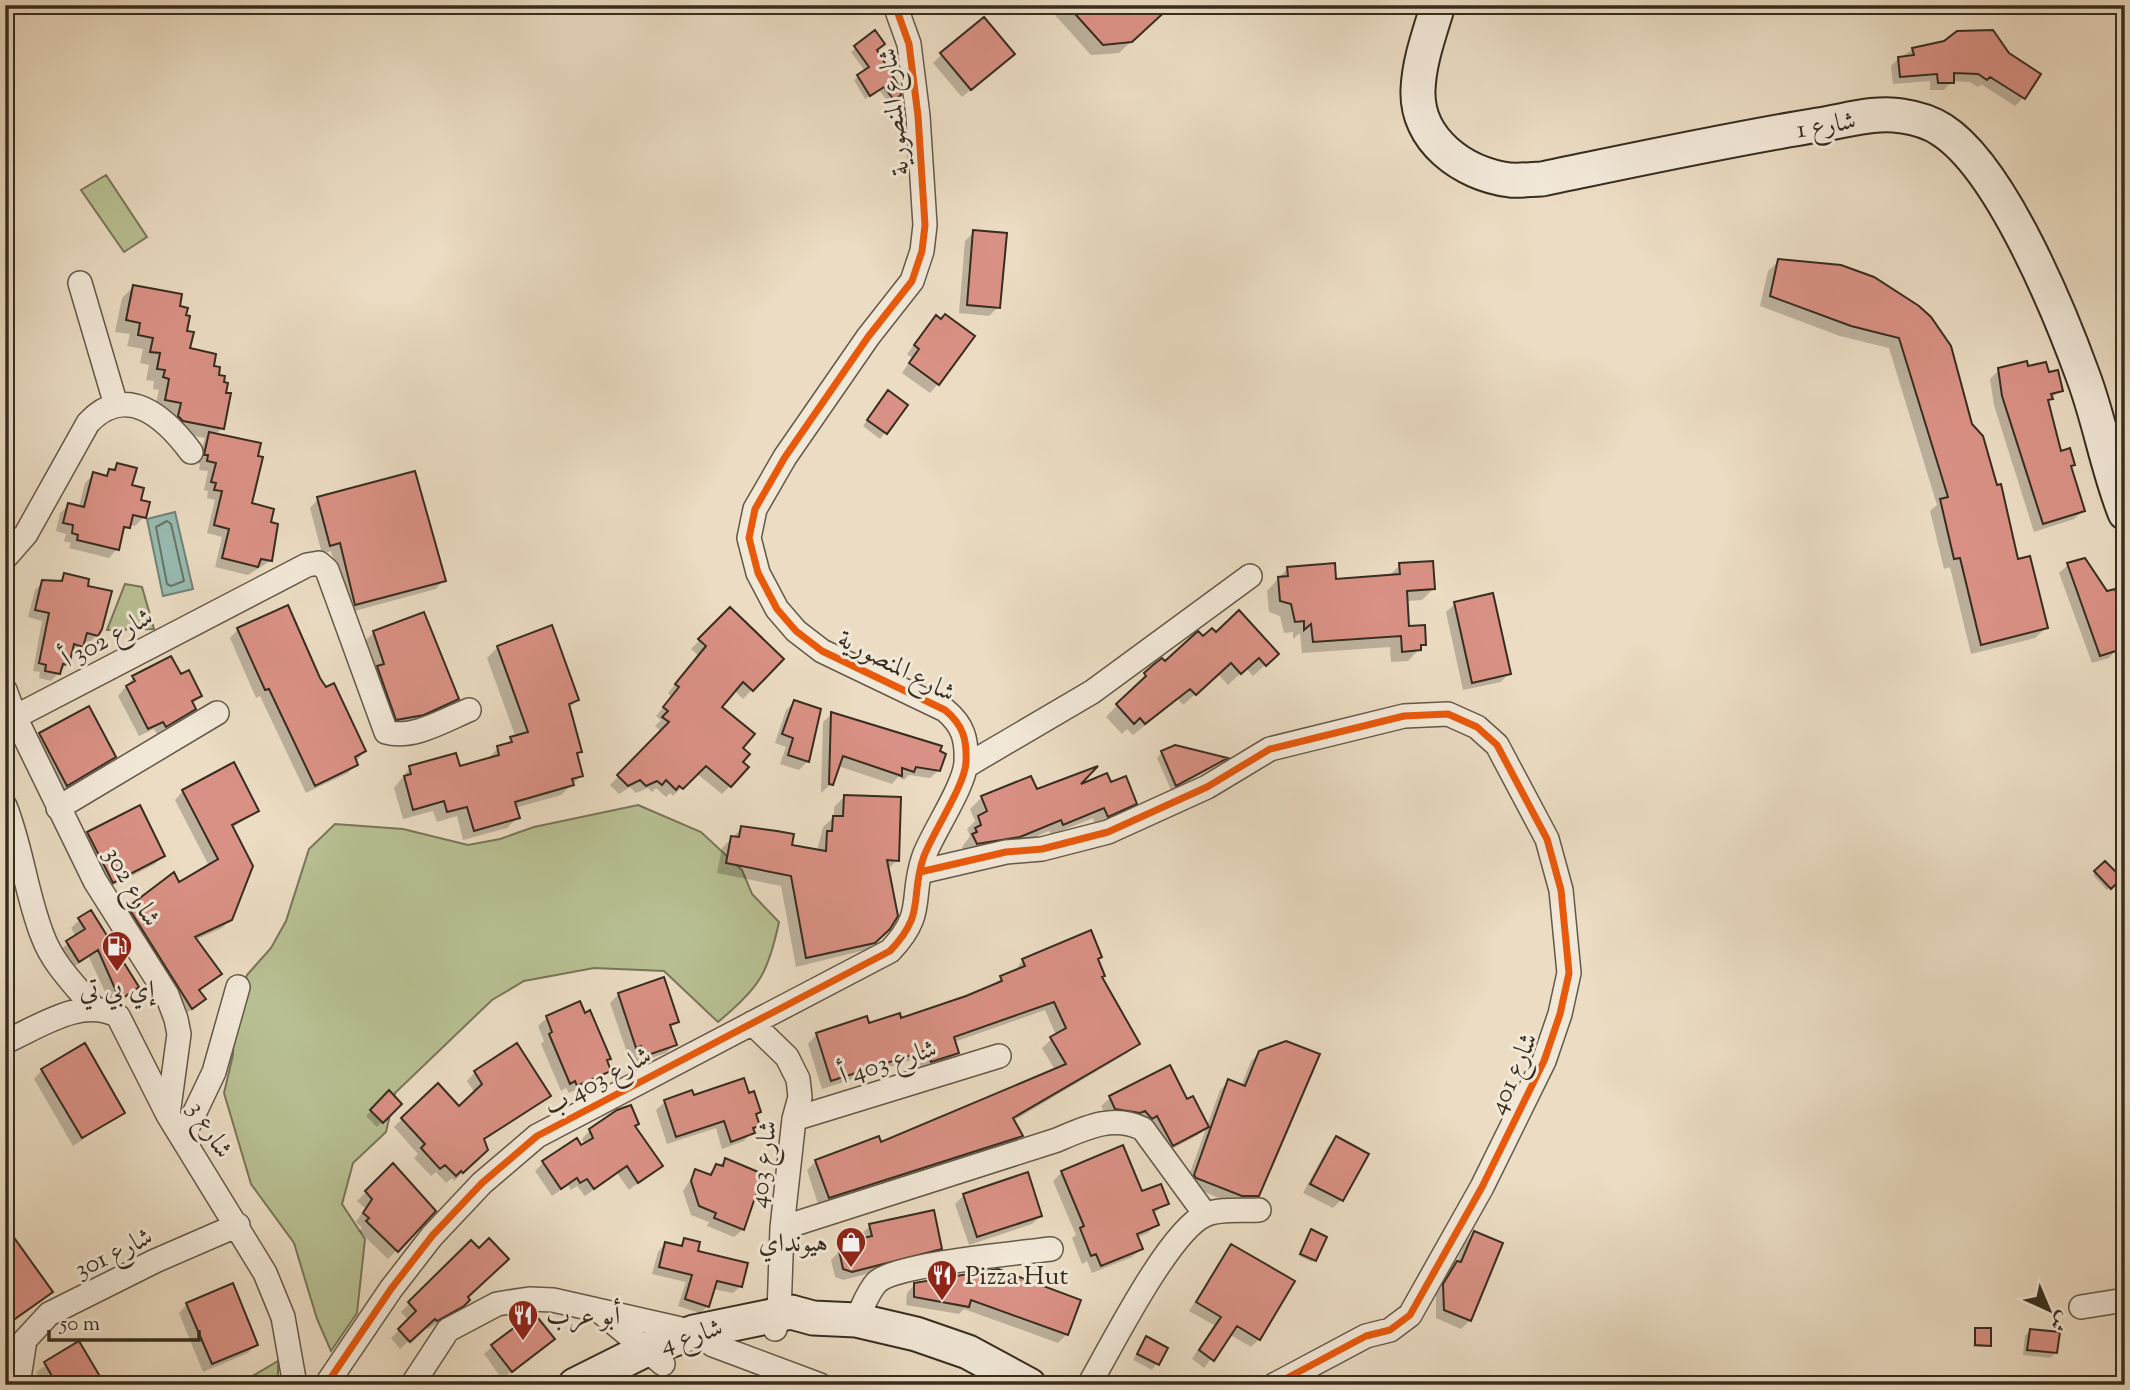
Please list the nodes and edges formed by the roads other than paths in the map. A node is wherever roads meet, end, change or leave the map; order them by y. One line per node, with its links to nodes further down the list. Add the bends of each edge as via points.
1 (895, 5): 13 (street, شارع المنصورية, via 909,44 918,116 925,225 922,251 912,281 785,457 755,509 749,538 758,573 777,610 796,631 822,651 945,710 959,722 965,737)
2 (1438, 5): 6 (street, شارع 1, via 1418,91 1423,119 1436,144 1456,160 1509,180 1542,179 1889,114 1944,131 1994,190 2035,264 2084,378)
3 (80, 283): 4 (street)
4 (116, 405): 5 (street, via 140,406 162,420); 7 (street, via 101,409 88,423 26,534)
5 (191, 452)
6 (2125, 513)
7 (5, 558)
8 (1250, 576): 13 (street, via 1091,692)
9 (5, 690): 12 (street, شارع 302)
10 (469, 710): 12 (street, شارع 302 أ, via 422,729 396,735 386,732 333,583 319,563 307,565)
11 (217, 713): 15 (street)
12 (15, 717): 15 (street, شارع 302)
13 (967, 766): 16 (street, via 924,855)
14 (5, 806): 18 (street, via 43,937 57,964)
15 (58, 808): 22 (street, شارع 302, via 95,881 167,995 176,1019 179,1034)
16 (920, 873): 19 (street, شارع 403 ب, via 917,908 904,936 890,951); 46 (street, شارع 401, via 1108,832 1207,787 1270,749 1405,716 1448,714 1477,727 1497,745 1547,839 1561,890 1569,973 1544,1061 1482,1187 1410,1315)
17 (238, 987): 24 (street, via 214,1072)
18 (93, 1007): 20 (street); 22 (street, شارع 3, via 118,1016)
19 (752, 1023): 23 (street, شارع 403, via 778,1045 798,1079 800,1097); 39 (street, شارع 403 ب, via 537,1136 482,1183 432,1236)
20 (5, 1042)
21 (999, 1056): 23 (street, شارع 403 أ)
22 (168, 1115): 24 (street, شارع 3)
23 (794, 1119): 28 (street, شارع 403)
24 (183, 1137): 27 (street, شارع 3)
25 (1259, 1210): 26 (street)
26 (1205, 1214): 28 (street, via 1143,1129 1114,1122 1094,1124); 45 (street, via 1173,1245)
27 (238, 1225): 37 (street, شارع 301, via 48,1314 25,1340); 38 (street, شارع 3, via 283,1317)
28 (782, 1228): 34 (street, شارع 403)
29 (1051, 1249): 33 (street, via 895,1273 874,1285)
30 (2125, 1300): 31 (street)
31 (2081, 1307)
32 (601, 1312): 35 (street); 36 (street); 40 (street, via 553,1300 497,1304 448,1331)
33 (856, 1320): 34 (street, شارع 4, via 791,1312); 44 (street, شارع 4, via 968,1352)
34 (777, 1321): 35 (street, شارع 4)
35 (704, 1338): 36 (street, شارع 4); 43 (street)
36 (654, 1357): 41 (street, شارع 4); 42 (street, شارع 4)
37 (22, 1385)
38 (295, 1385)
39 (326, 1385)
40 (412, 1385)
41 (575, 1385)
42 (621, 1385)
43 (820, 1385)
44 (1029, 1385)
45 (1089, 1385)
46 (1274, 1385)

